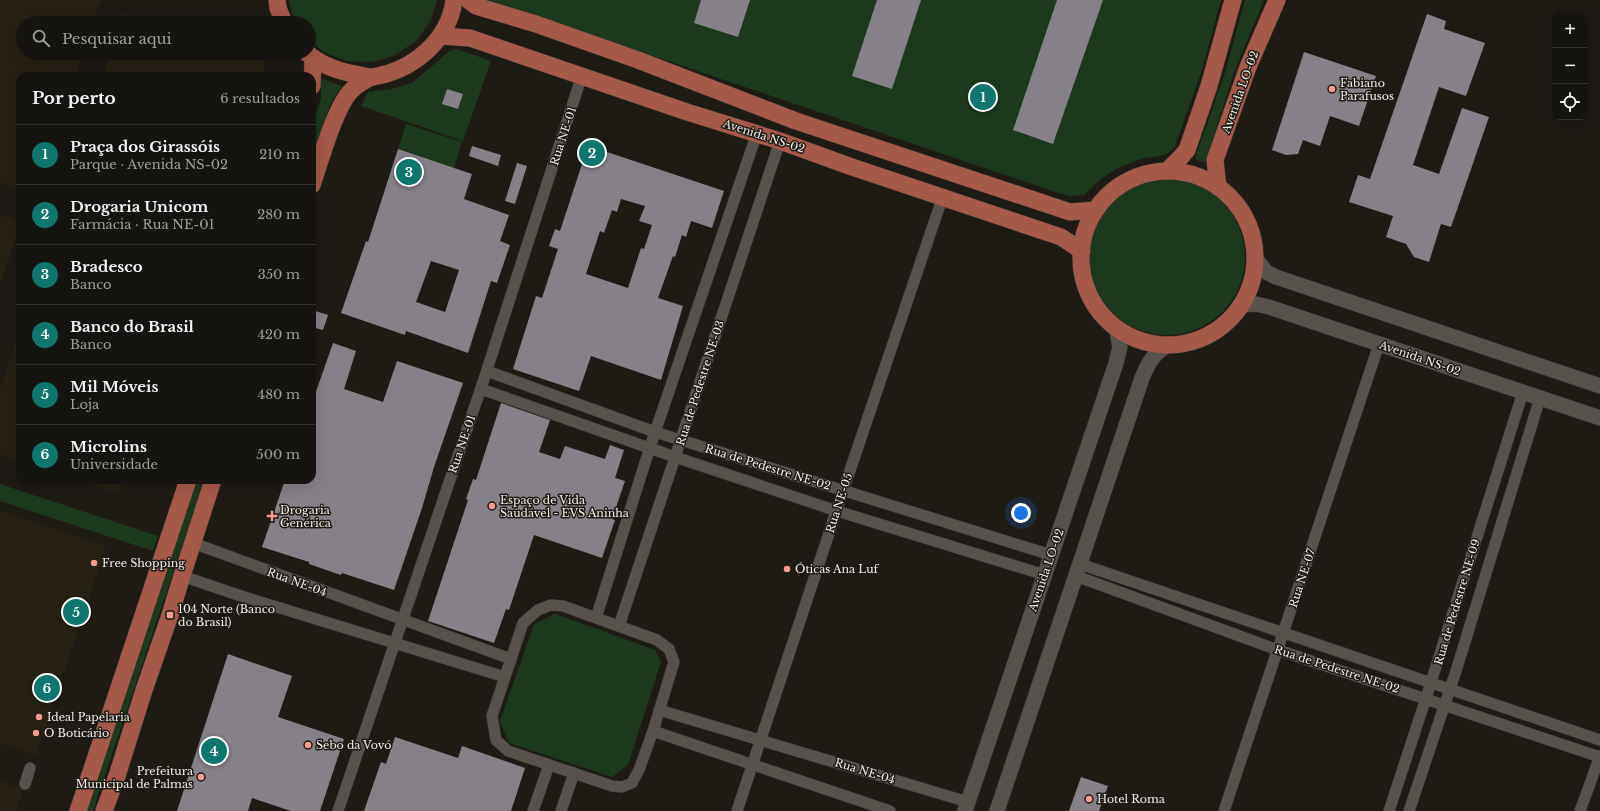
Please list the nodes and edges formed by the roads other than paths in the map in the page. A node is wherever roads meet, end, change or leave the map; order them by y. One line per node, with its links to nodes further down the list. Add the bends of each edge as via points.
1 (277, 0): 6 (main road)
2 (454, 0): 7 (main road, via 453,10)
3 (468, 0): 19 (main road, via 476,6 638,60 796,121 1070,212)
4 (1233, 0): 15 (main road, via 1209,86 1187,149)
5 (1277, 0): 17 (main road, Avenida LO-02, via 1248,67 1215,160)
6 (281, 16)
7 (441, 36): 11 (main road, Avenida NS-02, via 470,38); 12 (main road, via 427,51 409,64)
8 (316, 59): 12 (main road, via 340,72)
9 (310, 60): 10 (main road)
10 (311, 72)
11 (582, 75): 13 (main road, Avenida NS-02, via 687,112); 26 (street, Rua NE-01)
12 (371, 77): 16 (main road, via 350,91 340,107)
13 (757, 133): 14 (main road, Avenida NS-02); 32 (street)
14 (780, 141): 18 (main road, Avenida NS-02); 33 (street, Rua de Pedestre NE-03)
15 (1167, 171): 17 (main road, via 1194,175); 19 (main road, via 1146,174 1126,182 1110,194)
16 (316, 173)
17 (1218, 187): 21 (main road, via 1234,201 1244,216 1251,235)
18 (943, 196): 20 (main road, Avenida NS-02, via 1061,237); 38 (street, Rua NE-05)
19 (1096, 210): 20 (main road, via 1087,229)
20 (1082, 251): 23 (main road, via 1083,276 1089,294 1100,312)
21 (1254, 256): 22 (main road, via 1251,281); 27 (street, via 1266,272 1276,277)
22 (1240, 305): 24 (main road, via 1228,320 1210,334 1188,342); 25 (street, Avenida NS-02, via 1260,305)
23 (1116, 328): 24 (main road, via 1141,340); 41 (street, Avenida LO-02, via 1120,344 1118,358)
24 (1170, 344): 42 (street, via 1155,354 1144,371)
25 (1379, 344): 29 (street, Avenida NS-02); 48 (street, Rua NE-07)
26 (487, 371): 28 (street, Rua NE-01); 32 (street, Rua de Pedestre NE-02)
27 (1600, 386)
28 (481, 389): 34 (street, Rua de Pedestre NE-02); 46 (street, Rua NE-01)
29 (1523, 392): 30 (street, Avenida NS-02); 53 (street, Rua de Pedestre NE-09)
30 (1540, 398): 31 (street, Avenida NS-02); 54 (street, Rua de Pedestre NE-09)
31 (1600, 418)
32 (655, 432): 33 (street, Rua de Pedestre NE-02); 34 (street)
33 (681, 440): 35 (street, Rua de Pedestre NE-03); 38 (street, Rua de Pedestre NE-02)
34 (650, 447): 35 (street, Rua de Pedestre NE-02); 45 (street)
35 (675, 457): 39 (street, Rua de Pedestre NE-02); 47 (street, Rua de Pedestre NE-03)
36 (187, 484): 68 (main road)
37 (212, 484): 40 (main road)
38 (843, 491): 39 (street, Rua NE-05); 41 (street, Rua de Pedestre NE-02)
39 (837, 510): 43 (street, Rua de Pedestre NE-02); 59 (street, Rua NE-05)
40 (193, 543): 44 (main road); 46 (street, Rua NE-04)
41 (1051, 555): 43 (street, Avenida LO-02)
42 (1078, 570): 48 (street, Rua de Pedestre NE-02); 50 (street, Rua de Pedestre NE-02); 75 (street)
43 (1045, 575): 67 (street, Avenida LO-02)
44 (182, 576): 49 (street); 69 (main road)
45 (596, 618): 47 (street); 51 (street, via 563,606 551,605 538,610 523,623)
46 (402, 620): 49 (street, Rua NE-01); 51 (street, Rua NE-04)
47 (619, 626): 57 (street, via 657,640 669,649 674,662)
48 (1284, 633): 50 (street, Rua NE-07); 53 (street, Rua de Pedestre NE-02)
49 (394, 642): 52 (street); 70 (street, Rua NE-01)
50 (1278, 650): 55 (street, Rua de Pedestre NE-02); 76 (street, Rua NE-07)
51 (511, 659): 52 (street)
52 (505, 677): 63 (street, via 492,716 496,740 508,751)
53 (1431, 683): 54 (street, Rua de Pedestre NE-02); 55 (street, Rua de Pedestre NE-09)
54 (1450, 690): 56 (street, Rua de Pedestre NE-09); 60 (street, Rua de Pedestre NE-02)
55 (1426, 698): 56 (street, Rua de Pedestre NE-02); 77 (street, Rua de Pedestre NE-09)
56 (1445, 705): 61 (street, Rua de Pedestre NE-02); 78 (street, Rua de Pedestre NE-09)
57 (660, 710): 58 (street); 59 (street, Rua NE-04)
58 (653, 731): 62 (street); 65 (street, via 632,783 612,786)
59 (761, 740): 62 (street, Rua NE-05); 67 (street, Rua NE-04)
60 (1600, 740)
61 (1600, 756): 79 (street)
62 (753, 764): 73 (street, Rua NE-05); 74 (street)
63 (549, 765): 65 (street); 71 (street)
64 (30, 768): 66 (street)
65 (574, 773): 72 (street)
66 (25, 784)
67 (967, 806)
68 (78, 811)
69 (104, 811)
70 (338, 811)
71 (533, 811)
72 (561, 811)
73 (737, 811)
74 (890, 811)
75 (999, 811)
76 (1224, 811)
77 (1389, 811)
78 (1409, 811)
79 (1580, 811)

